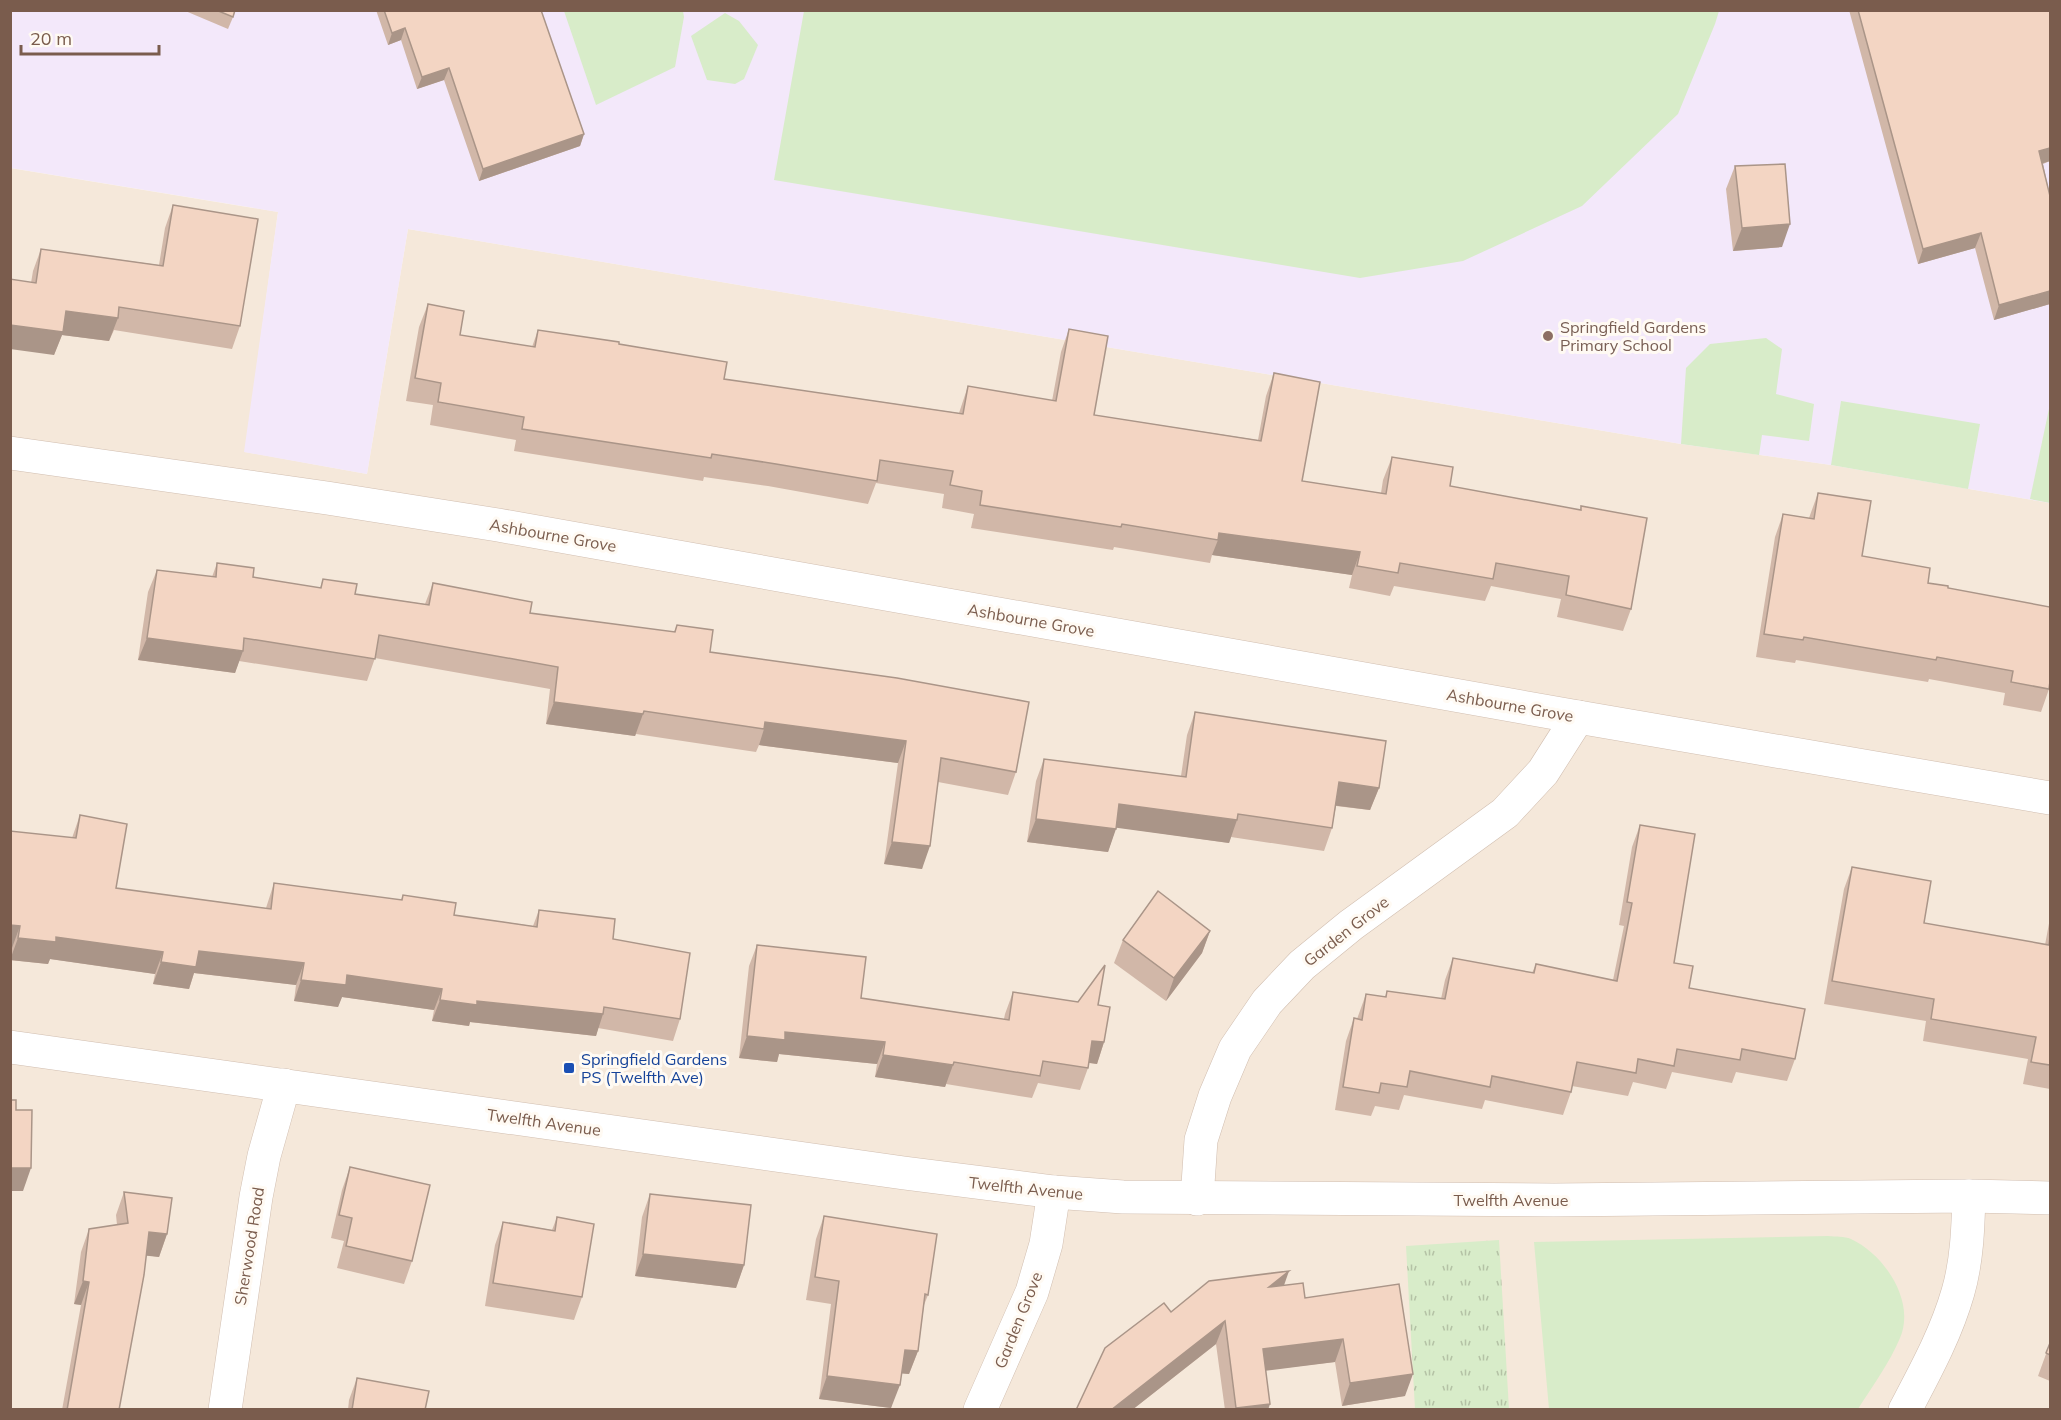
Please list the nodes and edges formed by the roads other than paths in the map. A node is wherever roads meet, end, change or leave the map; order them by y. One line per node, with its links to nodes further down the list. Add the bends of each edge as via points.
1 (10, 453): 2 (street, Ashbourne Grove, via 498,525)
2 (1578, 717): 3 (street, Ashbourne Grove); 9 (street, Garden Grove, via 1543,772 1505,813 1351,925 1302,965 1267,1002 1235,1049 1215,1096 1201,1140)
3 (2050, 798)
4 (10, 1047): 5 (street, Twelfth Avenue)
5 (284, 1085): 6 (street, Twelfth Avenue); 10 (street, Sherwood Road, via 256,1197)
6 (1054, 1192): 9 (street, Twelfth Avenue); 11 (street, Garden Grove, via 1046,1244 1032,1292)
7 (1969, 1196): 8 (street, Twelfth Avenue); 9 (street, Twelfth Avenue); 12 (street, via 1967,1248 1959,1290 1947,1326)
8 (2050, 1198)
9 (1197, 1199)
10 (225, 1410)
11 (980, 1410)
12 (1905, 1410)

